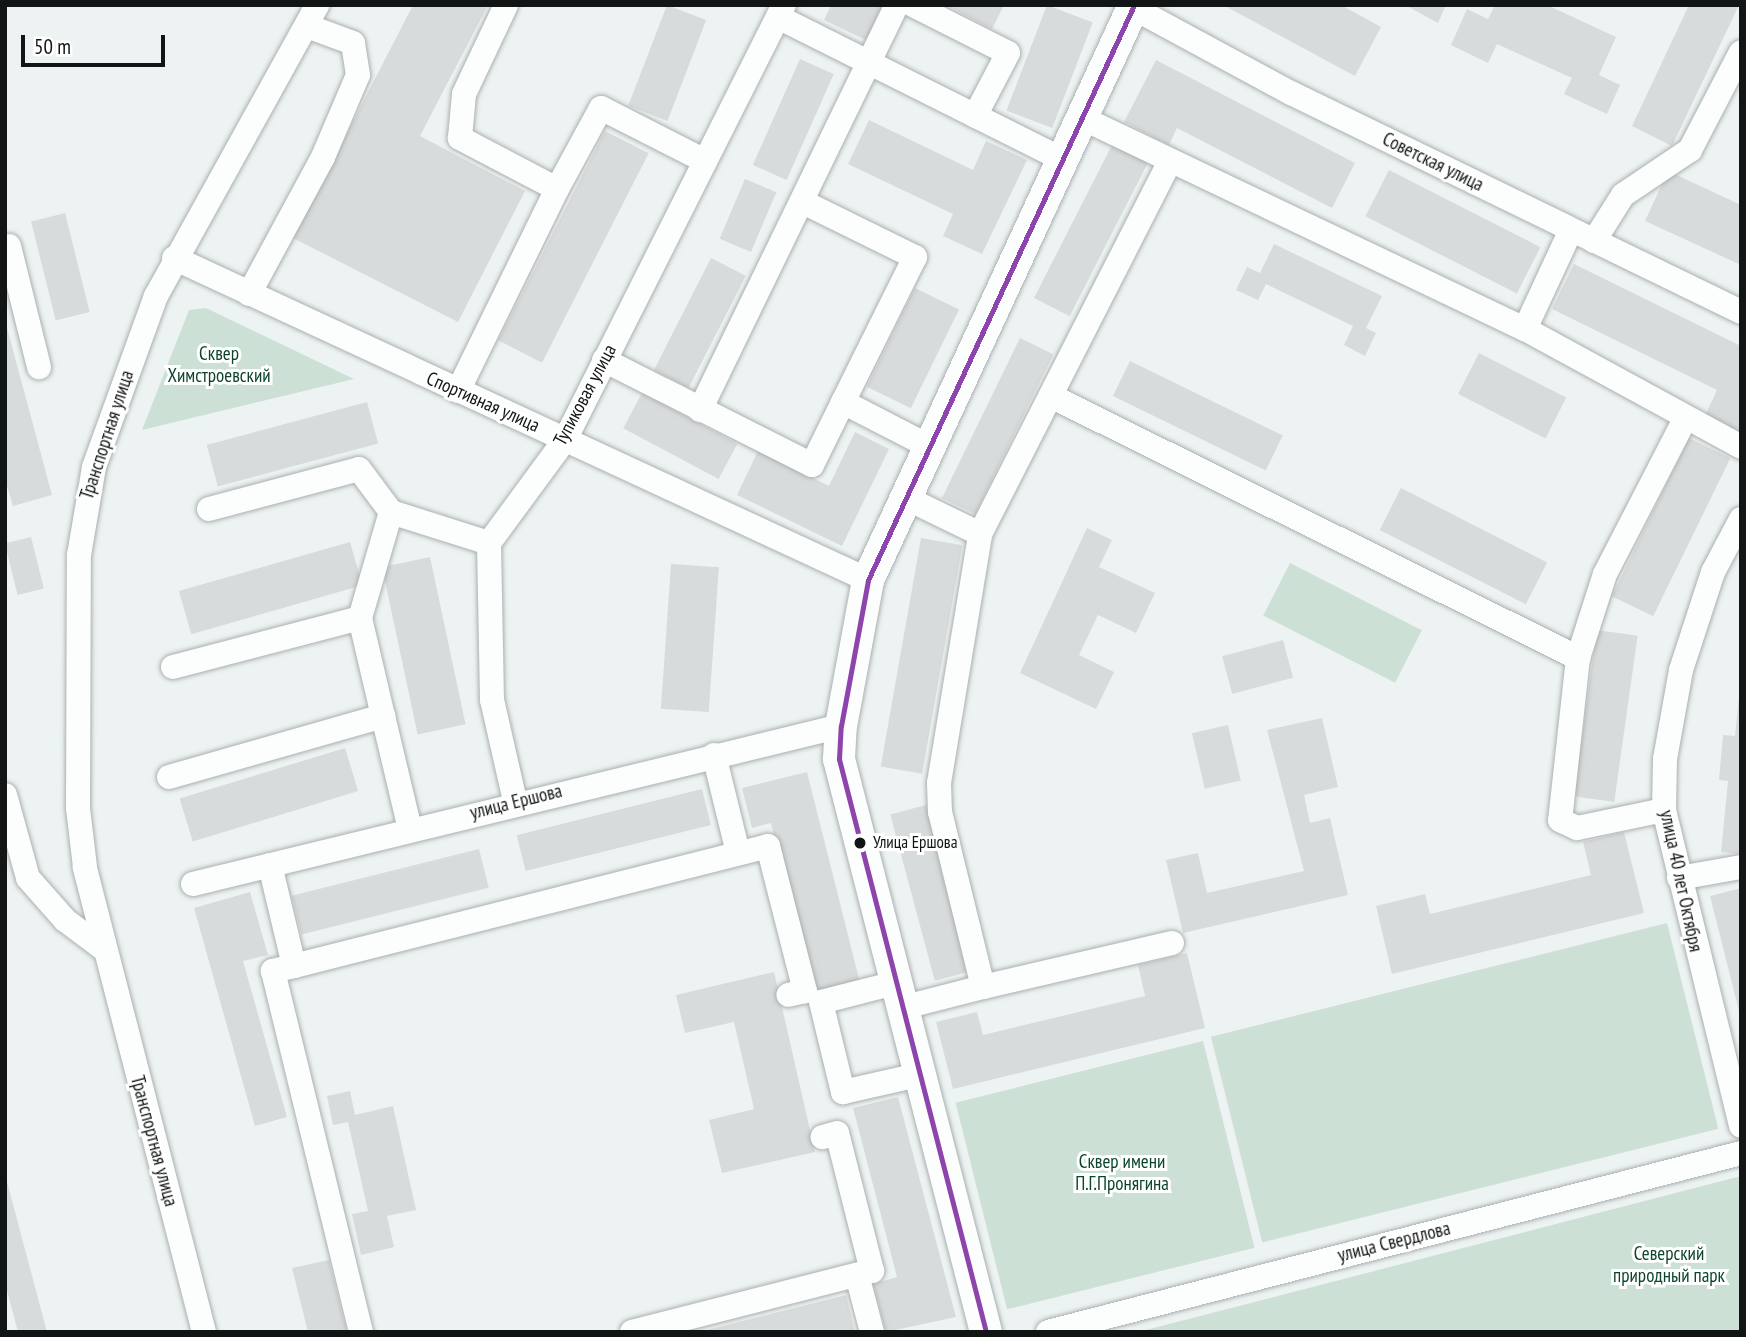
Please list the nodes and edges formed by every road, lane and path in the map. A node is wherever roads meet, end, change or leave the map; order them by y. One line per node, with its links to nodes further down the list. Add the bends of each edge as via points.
1 (506, 5): 14 (street, via 464,94 460,138)
2 (897, 5): 8 (street)
3 (913, 5): 9 (street, via 1008,53)
4 (1131, 6): 10 (main road); 16 (street, Советская улица, via 1291,93)
5 (781, 11): 8 (street); 12 (street, Тупиковая улица)
6 (312, 16): 19 (street, Транспортная улица); 20 (street, via 353,43 358,75 323,157)
7 (1741, 52): 17 (street, via 1690,150 1623,195)
8 (870, 63): 9 (street); 15 (street)
9 (975, 116): 11 (street)
10 (1082, 118): 11 (main road); 13 (street)
11 (1062, 159): 31 (main road)
12 (705, 161): 14 (street, via 601,108); 23 (street, Тупиковая улица)
13 (1170, 161): 22 (street); 26 (street)
14 (556, 189): 25 (street)
15 (803, 202): 27 (street, via 915,257); 28 (street)
16 (1571, 230): 17 (street, Советская улица); 22 (street)
17 (1594, 241): 21 (street, Советская улица)
18 (9, 246): 24 (street)
19 (174, 258): 20 (street, Спортивная улица); 57 (street, Транспортная улица, via 84,507 78,808)
20 (249, 294): 25 (street, Спортивная улица)
21 (1741, 312)
22 (1525, 329): 29 (street)
23 (604, 360): 28 (street); 30 (street, Тупиковая улица)
24 (39, 367)
25 (458, 391): 30 (street, Спортивная улица)
26 (1051, 396): 37 (street); 41 (street)
27 (843, 402): 28 (street, via 811,465); 31 (street)
28 (700, 410)
29 (1685, 419): 32 (street); 41 (street, via 1605,574)
30 (566, 438): 38 (street, Тупиковая улица); 39 (street, Спортивная улица)
31 (930, 447): 33 (main road)
32 (1741, 447)
33 (906, 498): 37 (street); 39 (main road)
34 (209, 509): 35 (street, via 359,469)
35 (391, 512): 38 (street); 40 (street)
36 (1741, 519): 49 (street, улица 40 лет Октября, via 1713,572 1681,670 1665,759)
37 (981, 534): 59 (street, via 939,783)
38 (489, 543): 48 (street, via 492,700)
39 (868, 580): 44 (main road)
40 (360, 618): 42 (street); 43 (street)
41 (1578, 658): 49 (street, via 1560,820 1577,828)
42 (173, 667)
43 (383, 716): 46 (street); 50 (street)
44 (841, 726): 45 (street, улица Ершова); 61 (main road, via 839,759)
45 (715, 755): 48 (street, улица Ершова); 51 (street)
46 (169, 777)
47 (5, 795): 57 (street, via 28,878 65,920)
48 (515, 801): 50 (street, улица Ершова)
49 (1664, 810): 54 (street, улица 40 лет Октября)
50 (410, 829): 52 (street, улица Ершова)
51 (738, 853): 58 (street); 60 (street, via 768,846 804,991)
52 (270, 865): 55 (street, улица Ершова); 58 (street)
53 (1741, 867): 54 (street)
54 (1679, 878): 63 (street, улица 40 лет Октября)
55 (193, 884)
56 (1172, 943): 59 (street)
57 (105, 950): 67 (street, Транспортная улица)
58 (294, 966): 68 (street, via 273,971)
59 (983, 987): 61 (street)
60 (788, 995)
61 (898, 995): 62 (main road); 62 (street, via 821,1002 843,1092)
62 (918, 1075): 71 (main road)
63 (1741, 1126)
64 (823, 1137): 66 (street, via 837,1133 866,1246 872,1271)
65 (1741, 1153): 72 (street, улица Свердлова)
66 (857, 1275): 69 (street); 70 (street)
67 (204, 1332)
68 (361, 1332)
69 (632, 1332)
70 (873, 1332)
71 (986, 1332)
72 (1048, 1332)

